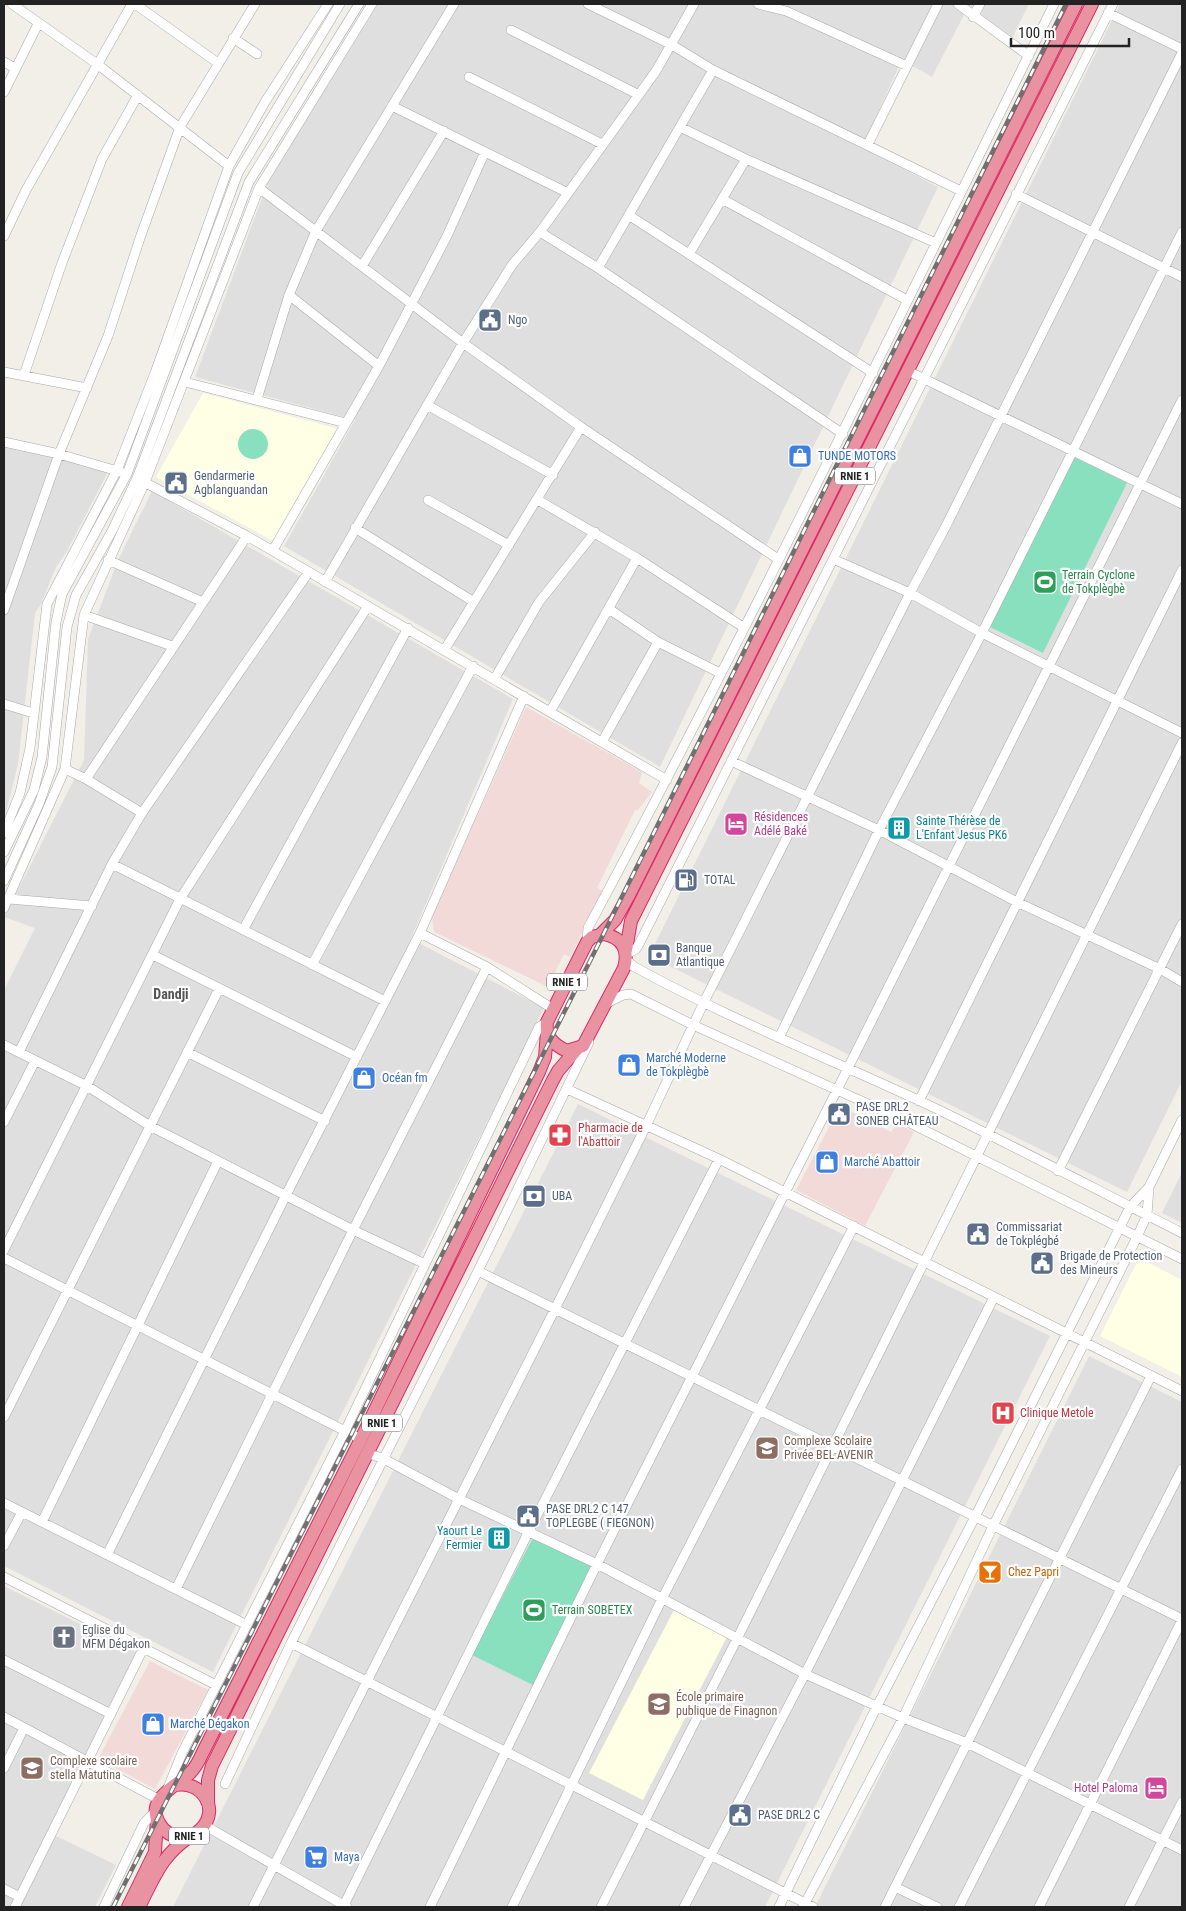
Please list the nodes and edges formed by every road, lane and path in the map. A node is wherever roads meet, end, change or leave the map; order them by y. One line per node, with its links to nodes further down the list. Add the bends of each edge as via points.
1 (12, 4): 21 (street)
2 (134, 4): 29 (street); 30 (street)
3 (255, 4): 23 (street)
4 (328, 4): 38 (street)
5 (340, 4): 40 (street)
6 (359, 4): 93 (street, via 249,182)
7 (372, 4): 49 (street)
8 (454, 4): 39 (street)
9 (588, 4): 24 (street)
10 (694, 4): 24 (street)
11 (758, 4): 31 (street, via 786,11)
12 (938, 4): 31 (street)
13 (958, 4): 20 (street)
14 (980, 4): 20 (street)
15 (1054, 4): 27 (street)
16 (1076, 4): 71 (highway, RNIE 1)
17 (1092, 4): 73 (highway, RNIE 1)
18 (1113, 4): 19 (street)
19 (1108, 13): 25 (street); 52 (street)
20 (973, 17): 27 (street)
21 (38, 24): 30 (street); 32 (street)
22 (511, 30): 37 (street)
23 (233, 38): 26 (street); 29 (street)
24 (672, 45): 33 (street); 37 (street)
25 (1182, 51): 57 (street)
26 (257, 54)
27 (1028, 56): 50 (street)
28 (4, 62): 32 (street)
29 (218, 63): 41 (street)
30 (97, 64): 36 (street); 59 (street, via 26,190)
31 (907, 66): 45 (street)
32 (16, 68): 35 (street)
33 (713, 70): 42 (street); 45 (street)
34 (469, 77): 44 (street)
35 (4, 92)
36 (138, 95): 41 (street); 76 (street, via 102,159)
37 (639, 95): 44 (street)
38 (265, 102): 40 (street); 48 (street)
39 (392, 106): 43 (street); 55 (street)
40 (276, 109): 91 (street, via 238,172)
41 (180, 127): 48 (street); 79 (street)
42 (682, 128): 47 (street); 54 (street)
43 (444, 131): 46 (street); 62 (street)
44 (602, 144): 51 (street)
45 (868, 144): 50 (street)
46 (485, 152): 51 (street); 68 (street)
47 (746, 159): 53 (street); 60 (street)
48 (229, 166): 90 (street)
49 (259, 188): 55 (street); 78 (street)
50 (961, 191): 60 (street)
51 (566, 192): 56 (street)
52 (1016, 194): 57 (street); 77 (street)
53 (722, 199): 61 (street); 67 (street)
54 (630, 216): 61 (street); 63 (street)
55 (316, 231): 62 (street); 66 (street)
56 (540, 232): 63 (street); 69 (street, via 512,265)
57 (1093, 232): 64 (street); 83 (street)
58 (1182, 232): 64 (street)
59 (4, 236)
60 (936, 243): 67 (street)
61 (689, 254): 75 (street)
62 (362, 266): 68 (street)
63 (598, 268): 86 (street)
64 (1164, 268): 65 (street); 88 (street)
65 (1182, 277)
66 (289, 295): 72 (street); 80 (street)
67 (906, 300): 70 (street)
68 (412, 304): 69 (street); 72 (street)
69 (463, 343): 82 (street); 85 (street)
70 (880, 357): 71 (street); 75 (street)
71 (896, 364): 156 (highway, RNIE 1, via 622,907)
72 (379, 366): 84 (street)
73 (908, 371): 77 (street); 158 (highway, RNIE 1, via 631,921)
74 (4, 372): 76 (street)
75 (872, 373): 86 (street)
76 (24, 375): 79 (street)
77 (924, 379): 83 (street); 105 (street)
78 (185, 382): 80 (street); 93 (street)
79 (87, 388): 89 (street)
80 (257, 399): 84 (street)
81 (1182, 400): 94 (street)
82 (427, 405): 92 (street); 98 (street)
83 (1001, 416): 88 (street); 110 (street)
84 (346, 423): 102 (street)
85 (581, 427): 92 (street); 104 (street)
86 (843, 434): 104 (street)
87 (4, 442): 89 (street)
88 (1073, 451): 94 (street); 119 (street)
89 (59, 454): 90 (street); 115 (street)
90 (117, 470): 91 (street); 131 (street, via 46,604)
91 (127, 474): 93 (street); 143 (street, via 62,594 56,622 42,757 34,790)
92 (552, 475): 96 (street)
93 (141, 480): 100 (street); 106 (street); 146 (street, via 76,595 67,627 52,767)
94 (1140, 484): 97 (street); 124 (street)
95 (428, 500): 101 (street)
96 (538, 500): 99 (street); 101 (street)
97 (1182, 504)
98 (355, 528): 109 (street); 112 (street)
99 (595, 532): 103 (street); 126 (street, via 539,602)
100 (247, 536): 102 (street); 111 (street)
101 (510, 545): 112 (street)
102 (273, 550): 108 (street)
103 (637, 558): 114 (street); 117 (street)
104 (778, 559): 117 (street)
105 (833, 559): 110 (street); 135 (street)
106 (108, 560): 111 (street); 116 (street)
107 (1182, 570): 128 (street)
108 (308, 573): 109 (street); 140 (street)
109 (325, 582): 113 (street)
110 (910, 593): 119 (street); 139 (street)
111 (203, 602): 121 (street)
112 (474, 602): 122 (street)
113 (368, 606): 118 (street); 148 (street)
114 (609, 609): 120 (street); 130 (street)
115 (4, 610)
116 (84, 615): 121 (street); 136 (street)
117 (743, 627): 125 (street)
118 (408, 628): 122 (street); 153 (street)
119 (982, 633): 124 (street); 141 (street)
120 (658, 642): 125 (street); 133 (street)
121 (172, 646): 137 (street)
122 (445, 649): 123 (street)
123 (473, 666): 126 (street); 160 (street)
124 (1049, 667): 128 (street); 145 (street)
125 (720, 674): 138 (street)
126 (495, 678): 127 (street)
127 (524, 696): 130 (street); 154 (street)
128 (1117, 701): 132 (street); 149 (street)
129 (4, 704): 131 (street)
130 (550, 712): 133 (street)
131 (33, 713): 142 (street, via 30,748 20,793)
132 (1182, 734)
133 (602, 742): 138 (street)
134 (1182, 743): 155 (street)
135 (731, 761): 139 (street); 158 (street, via 639,944)
136 (65, 770): 137 (street); 147 (street)
137 (86, 779): 140 (street)
138 (667, 780): 157 (street, via 588,928)
139 (809, 797): 141 (street); 166 (street)
140 (142, 813): 144 (street)
141 (879, 830): 145 (street); 172 (street)
142 (4, 833)
143 (4, 852)
144 (112, 864): 148 (street); 150 (street)
145 (948, 867): 149 (street); 179 (street)
146 (4, 881)
147 (10, 899): 150 (street); 151 (street)
148 (180, 899): 153 (street); 159 (street)
149 (1016, 902): 155 (street); 183 (street)
150 (92, 906): 175 (street)
151 (4, 908)
152 (1182, 924): 162 (street)
153 (243, 930): 160 (street)
154 (420, 933): 161 (street); 165 (street)
155 (1086, 934): 162 (street); 189 (street)
156 (600, 935): 157 (highway, RNIE 1); 158 (highway, via 616,938)
157 (587, 942): 168 (highway, RNIE 1)
158 (626, 955): 166 (street, via 642,971); 167 (highway, RNIE 1)
159 (153, 956): 164 (street); 180 (street)
160 (312, 965): 165 (street)
161 (487, 967): 168 (street); 201 (street)
162 (1160, 969): 163 (street); 193 (street)
163 (1182, 982)
164 (220, 989): 176 (street); 177 (street)
165 (385, 1001): 177 (street)
166 (704, 1002): 169 (street); 172 (street)
167 (607, 1003): 169 (street, via 631,994); 171 (highway, RNIE 1)
168 (552, 1010): 170 (highway, RNIE 1)
169 (693, 1025): 182 (street); 188 (street)
170 (547, 1027): 174 (highway, via 558,1047 567,1051); 208 (street, via 539,1026); 225 (highway, RNIE 1, via 545,1057 540,1072)
171 (590, 1036): 174 (highway, RNIE 1); 181 (street)
172 (778, 1038): 179 (street)
173 (4, 1045): 175 (street)
174 (578, 1049): 227 (highway, RNIE 1, via 558,1071)
175 (19, 1052): 178 (street)
176 (187, 1052): 185 (street); 187 (street)
177 (357, 1057): 185 (street)
178 (35, 1061): 180 (street); 186 (street)
179 (847, 1068): 182 (street); 183 (street)
180 (87, 1086): 187 (street); 204 (street)
181 (567, 1089): 188 (street); 209 (street)
182 (837, 1090): 190 (street); 195 (street)
183 (919, 1101): 189 (street)
184 (1182, 1120): 194 (street)
185 (325, 1121): 196 (street)
186 (4, 1122)
187 (150, 1126): 192 (street); 210 (street)
188 (646, 1126): 191 (street); 212 (street)
189 (986, 1134): 190 (street); 193 (street)
190 (976, 1156): 200 (street); 207 (street)
191 (719, 1159): 195 (street); 216 (street)
192 (218, 1161): 196 (street); 213 (street)
193 (1058, 1170): 197 (street)
194 (1149, 1187): 197 (street); 198 (street)
195 (786, 1192): 199 (street); 219 (street)
196 (286, 1196): 201 (street); 217 (street)
197 (1130, 1207): 198 (street); 200 (street)
198 (1147, 1215): 202 (street); 203 (street)
199 (854, 1226): 207 (street); 222 (street)
200 (1119, 1228): 203 (street); 214 (street)
201 (353, 1230): 208 (street); 221 (street)
202 (1182, 1233)
203 (1138, 1237): 206 (street); 215 (street)
204 (4, 1250)
205 (4, 1258): 210 (street)
206 (1182, 1259)
207 (923, 1261): 211 (street); 226 (street)
208 (425, 1264): 224 (street)
209 (478, 1271): 212 (street); 228 (street)
210 (68, 1291): 213 (street); 223 (street)
211 (994, 1297): 214 (street); 230 (street)
212 (555, 1309): 216 (street); 231 (street)
213 (139, 1326): 217 (street); 235 (street)
214 (1066, 1333): 215 (street); 234 (street)
215 (1085, 1342): 218 (street); 236 (street)
216 (626, 1344): 219 (street); 237 (street)
217 (205, 1360): 221 (street); 239 (street)
218 (1151, 1376): 220 (street); 240 (street)
219 (692, 1377): 222 (street); 241 (street)
220 (1182, 1391)
221 (274, 1395): 224 (street); 244 (street)
222 (759, 1410): 226 (street); 245 (street)
223 (4, 1418)
224 (345, 1431): 225 (street); 247 (street)
225 (361, 1439): 268 (highway, RNIE 1, via 200,1759 190,1773)
226 (831, 1446): 230 (street); 248 (street)
227 (367, 1453): 228 (street); 271 (highway, RNIE 1, via 212,1766 208,1780)
228 (384, 1460): 231 (street); 249 (street)
229 (1182, 1469): 243 (street)
230 (901, 1480): 234 (street); 252 (street)
231 (457, 1498): 237 (street); 253 (street)
232 (4, 1503): 233 (street)
233 (22, 1512): 235 (street); 238 (street)
234 (975, 1517): 236 (street); 255 (street)
235 (42, 1522): 239 (street)
236 (993, 1526): 240 (street); 259 (street)
237 (529, 1531): 241 (street); 258 (street)
238 (4, 1546)
239 (107, 1555): 244 (street)
240 (1059, 1558): 243 (street); 261 (street)
241 (597, 1564): 245 (street); 262 (street)
242 (4, 1577): 250 (street)
243 (1121, 1589): 246 (street); 265 (street)
244 (176, 1590): 247 (street)
245 (662, 1599): 248 (street); 267 (street)
246 (1182, 1620): 270 (street)
247 (247, 1625): 254 (street)
248 (738, 1637): 252 (street); 273 (street)
249 (291, 1643): 253 (street); 266 (street)
250 (143, 1650): 254 (street); 256 (street)
251 (4, 1660): 256 (street)
252 (805, 1674): 255 (street); 278 (street)
253 (367, 1682): 258 (street); 279 (street)
254 (216, 1685): 268 (street, via 182,1753)
255 (877, 1706): 259 (street); 282 (street)
256 (111, 1714): 263 (street)
257 (4, 1717): 260 (street)
258 (437, 1717): 262 (street); 290 (street)
259 (903, 1718): 261 (street); 284 (street)
260 (24, 1728): 263 (street); 264 (street)
261 (967, 1743): 265 (street); 280 (street)
262 (504, 1751): 267 (street); 291 (street)
263 (87, 1763): 272 (street); 283 (street)
264 (4, 1768)
265 (1028, 1773): 270 (street); 298 (street)
266 (225, 1784)
267 (572, 1785): 273 (street); 292 (street)
268 (172, 1787): 271 (highway, via 187,1784 197,1788 205,1796); 272 (highway, RNIE 1)
269 (1182, 1802): 276 (street)
270 (1090, 1804): 276 (street); 299 (street)
271 (208, 1806): 274 (highway, RNIE 1)
272 (157, 1810): 275 (highway, RNIE 1, via 164,1829 172,1835); 286 (street, via 144,1823); 287 (highway, RNIE 1, via 155,1852)
273 (645, 1822): 278 (street); 293 (street)
274 (204, 1825): 275 (highway, RNIE 1); 279 (street)
275 (192, 1835): 288 (highway, RNIE 1, via 165,1858)
276 (1163, 1841): 277 (street); 300 (street)
277 (1182, 1850)
278 (711, 1856): 282 (street); 294 (street)
279 (274, 1866): 289 (street); 290 (street)
280 (895, 1887): 296 (street); 297 (street)
281 (4, 1889): 283 (street)
282 (786, 1893): 284 (street); 295 (street)
283 (20, 1897): 285 (street)
284 (807, 1906)
285 (15, 1907)
286 (104, 1907)
287 (128, 1907)
288 (139, 1907)
289 (252, 1907)
290 (345, 1907)
291 (430, 1907)
292 (512, 1907)
293 (601, 1907)
294 (684, 1907)
295 (779, 1907)
296 (884, 1907)
297 (936, 1907)
298 (959, 1907)
299 (1039, 1907)
300 (1129, 1907)

